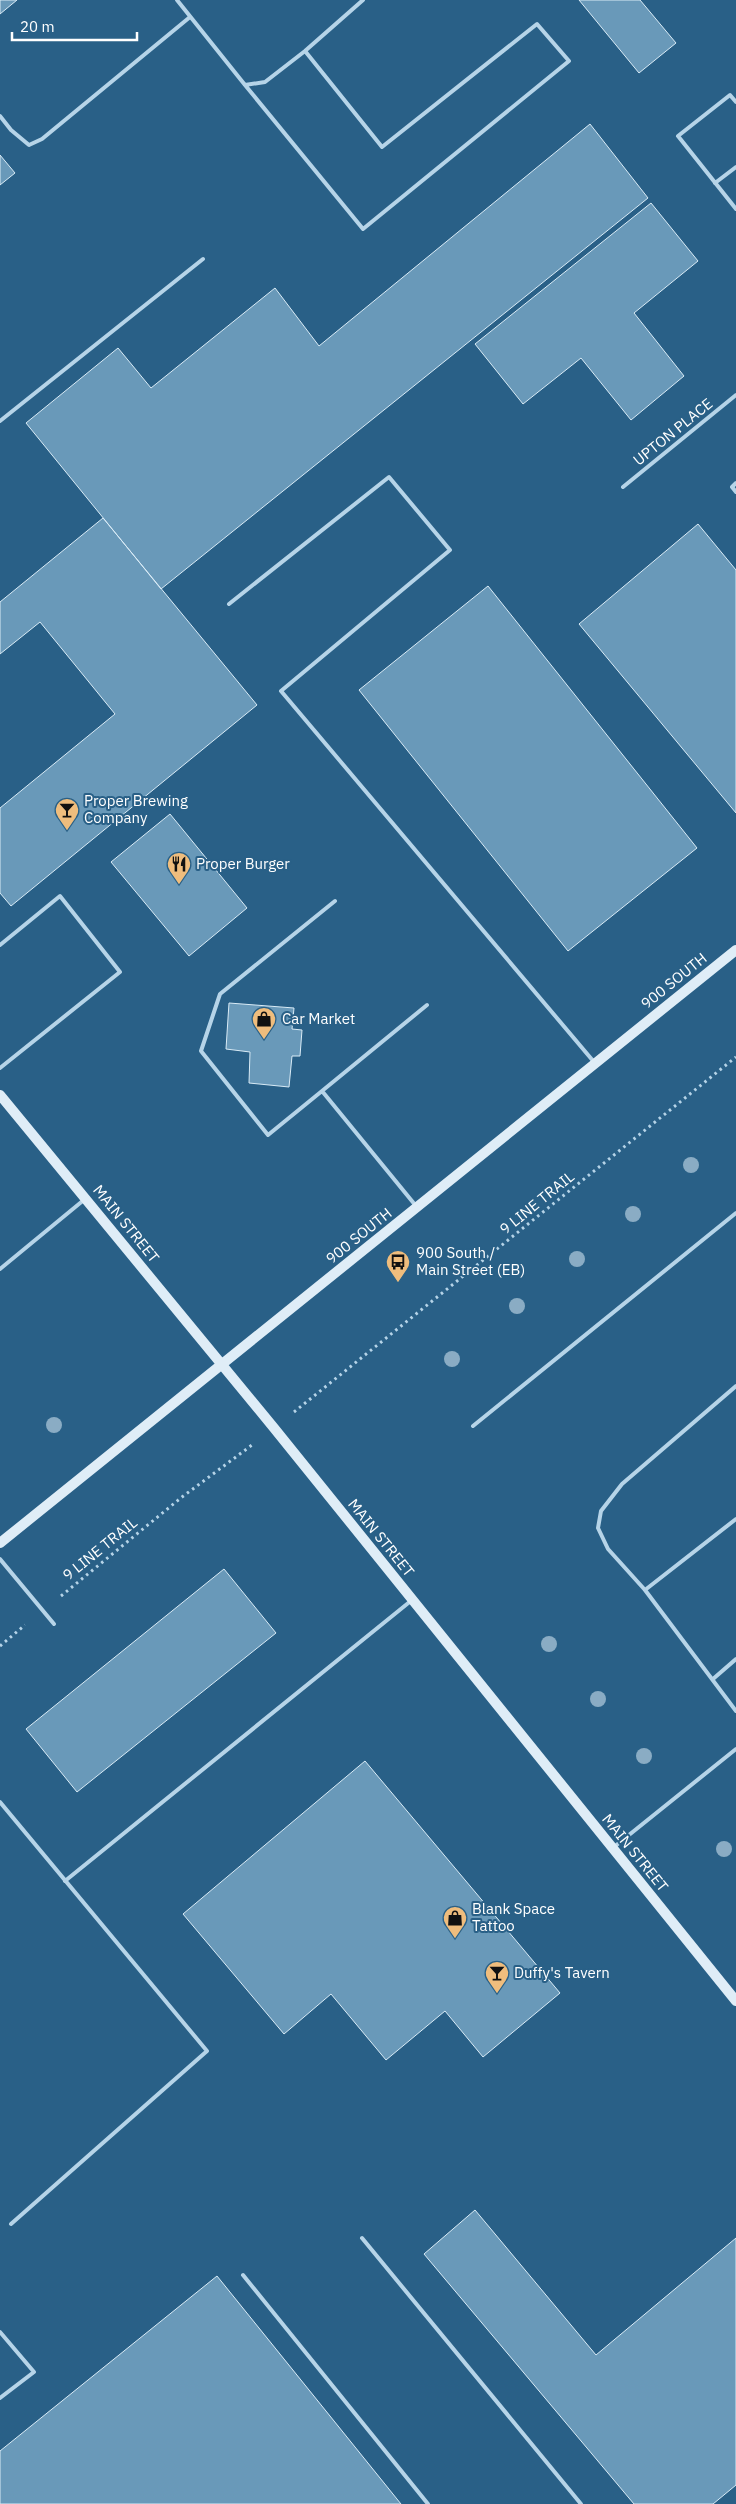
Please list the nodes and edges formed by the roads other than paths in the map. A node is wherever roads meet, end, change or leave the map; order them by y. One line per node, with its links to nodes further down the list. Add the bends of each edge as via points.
1 (177, 0): 3 (lane)
2 (363, 0): 4 (lane)
3 (190, 17): 5 (lane); 7 (lane, via 42,139 29,145)
4 (305, 51): 5 (lane, via 265,82); 5 (lane, via 382,147 537,24 569,61 363,229)
5 (245, 85)
6 (736, 102): 9 (lane, via 730,95 678,136)
7 (0, 116)
8 (736, 167): 9 (lane)
9 (715, 183): 10 (lane)
10 (736, 209)
11 (203, 259): 13 (lane)
12 (736, 395): 15 (lane, UPTON PLACE)
13 (0, 421)
14 (736, 483): 16 (lane, via 732,487)
15 (623, 487)
16 (736, 492)
17 (229, 604): 22 (lane, via 389,477 450,550 281,691)
18 (335, 901): 24 (lane, via 220,994 201,1052 268,1135)
19 (0, 945): 23 (lane, via 60,896 120,972)
20 (736, 950): 22 (street, 900 SOUTH)
21 (427, 1005): 24 (lane)
22 (595, 1063): 27 (street, 900 SOUTH)
23 (0, 1068)
24 (322, 1092): 27 (lane)
25 (0, 1095): 26 (street, MAIN STREET)
26 (86, 1198): 29 (lane); 30 (street, MAIN STREET)
27 (417, 1208): 30 (street, 900 SOUTH)
28 (736, 1213): 32 (lane)
29 (0, 1269)
30 (222, 1366): 34 (street, 900 SOUTH); 37 (street, MAIN STREET)
31 (736, 1386): 36 (lane, via 622,1484 601,1511 598,1528 608,1549)
32 (473, 1426)
33 (736, 1519): 36 (lane)
34 (0, 1543)
35 (0, 1559): 38 (lane)
36 (645, 1590): 40 (lane)
37 (412, 1600): 44 (street, MAIN STREET); 45 (lane)
38 (54, 1624)
39 (736, 1659): 40 (lane)
40 (713, 1679): 41 (lane)
41 (736, 1711)
42 (736, 1749): 44 (lane)
43 (0, 1802): 45 (lane)
44 (612, 1848): 46 (street, MAIN STREET)
45 (65, 1881): 47 (lane, via 207,2051)
46 (736, 2001)
47 (11, 2224)
48 (362, 2238): 53 (lane)
49 (243, 2275): 52 (lane)
50 (0, 2332): 51 (lane, via 34,2372)
51 (0, 2398)
52 (428, 2504)
53 (580, 2504)

